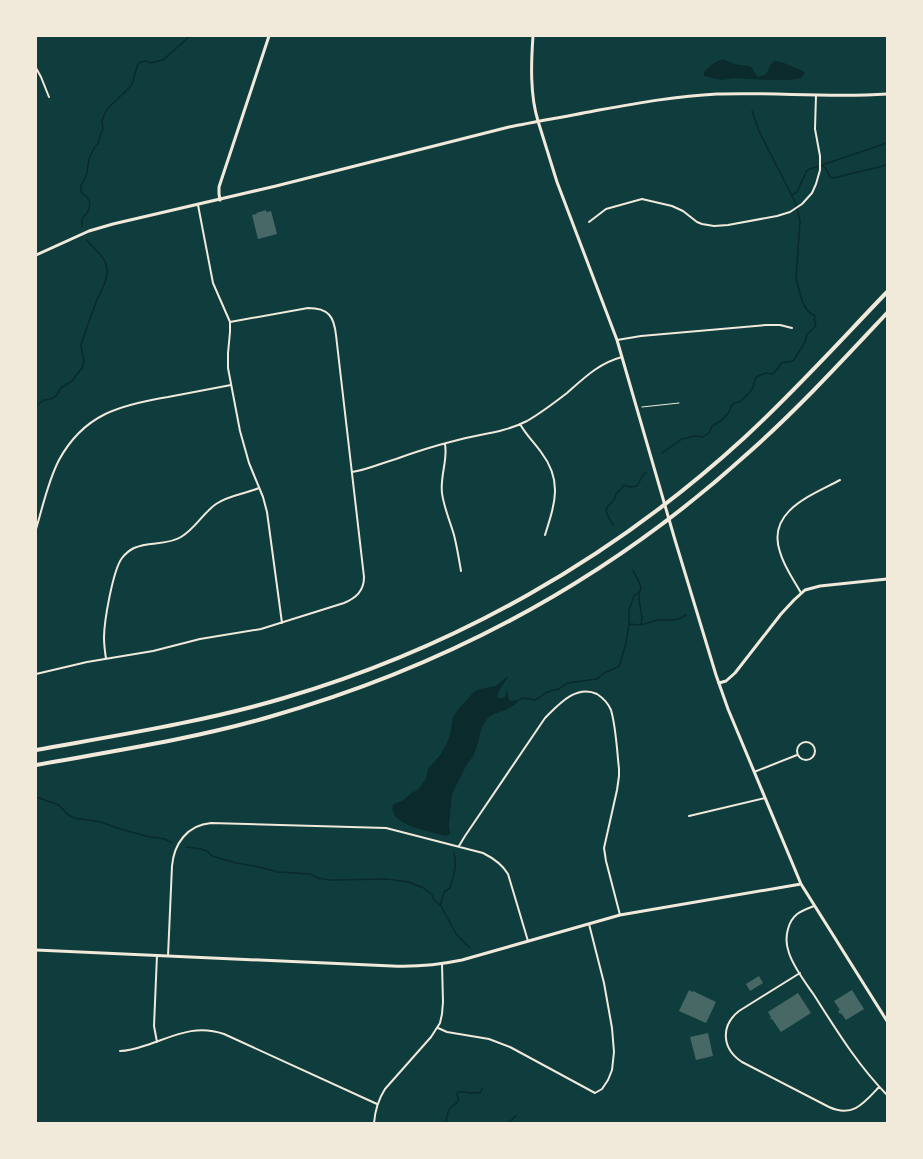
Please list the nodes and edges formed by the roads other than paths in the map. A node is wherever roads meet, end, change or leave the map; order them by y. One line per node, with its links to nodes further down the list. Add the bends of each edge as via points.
1 (268, 36): 8 (main road, via 219,187)
2 (533, 36): 7 (main road, via 534,106)
3 (36, 68): 6 (street)
4 (887, 94): 5 (main road)
5 (816, 95): 7 (main road, via 696,96 638,103); 10 (street, via 815,129 820,150 820,170 812,193 784,215 728,226 708,226 692,219 678,208 642,199 606,209)
6 (49, 97)
7 (538, 121): 8 (main road); 16 (main road, via 557,182)
8 (220, 200): 9 (main road)
9 (198, 205): 11 (main road, via 101,228); 14 (street, via 213,283)
10 (589, 222)
11 (36, 255)
12 (887, 292): 33 (highway, via 773,411 697,479 611,543 514,603 411,653 286,698 194,721)
13 (887, 314): 35 (highway, via 776,428 690,503 597,570 503,625 405,671 285,713 205,734)
14 (230, 322): 18 (street, via 228,360); 21 (street, via 308,308 319,308 332,318)
15 (792, 328): 16 (street, via 766,325)
16 (617, 340): 17 (main road)
17 (622, 357): 19 (street, via 598,367 556,401); 32 (main road)
18 (231, 385): 23 (street, via 242,438); 24 (street, via 129,404 93,422 75,437 59,460)
19 (520, 424): 20 (street, via 501,431); 25 (street, via 547,460 554,477 555,502)
20 (445, 443): 21 (street); 26 (street, via 442,493)
21 (352, 472): 29 (street, via 363,587 349,601)
22 (840, 480): 28 (street, via 796,504 785,515 779,528 779,550)
23 (259, 488): 29 (street, via 269,520); 30 (street, via 215,504 190,530 176,540 140,546 130,550 123,557 114,580 106,621)
24 (36, 529)
25 (546, 535)
26 (461, 572)
27 (887, 579): 28 (main road, via 820,586)
28 (801, 593): 32 (main road, via 738,669 728,679)
29 (282, 623): 30 (street)
30 (106, 659): 31 (street)
31 (36, 674)
32 (719, 683): 36 (main road)
33 (36, 750)
34 (797, 755): 34 (street, via 805,760 814,756 816,752 808,741 798,746); 36 (street)
35 (36, 765)
36 (754, 772): 37 (main road)
37 (765, 798): 38 (street); 40 (main road)
38 (688, 816)
39 (459, 846): 42 (street, via 545,718 568,697 582,692 593,693 605,700 610,710 618,761 619,783 604,848); 44 (street, via 483,853 504,869); 47 (street, via 381,828 215,823 197,826 181,838 174,856)
40 (801, 884): 41 (main road); 42 (main road)
41 (815, 905): 49 (street, via 794,916 788,928 788,950); 50 (main road)
42 (620, 914): 43 (main road)
43 (589, 923): 44 (main road); 51 (street, via 604,984 613,1045 612,1070 602,1089 595,1093 503,1044)
44 (528, 941): 48 (main road)
45 (36, 950): 46 (main road)
46 (157, 955): 47 (main road); 52 (street, via 154,1026)
47 (168, 956): 48 (main road, via 406,966)
48 (442, 964): 51 (street, via 443,1008)
49 (800, 973): 54 (street, via 856,1060); 54 (street, via 731,1019 726,1039 731,1053 742,1062 839,1110 858,1108)
50 (887, 1021)
51 (438, 1028): 56 (street, via 388,1084)
52 (157, 1042): 53 (street, via 130,1051); 56 (street, via 195,1030 219,1032)
53 (120, 1051)
54 (879, 1087): 55 (street)
55 (887, 1095)
56 (377, 1104): 59 (street)
57 (179, 1123): 58 (street)
58 (191, 1123)
59 (374, 1123)

